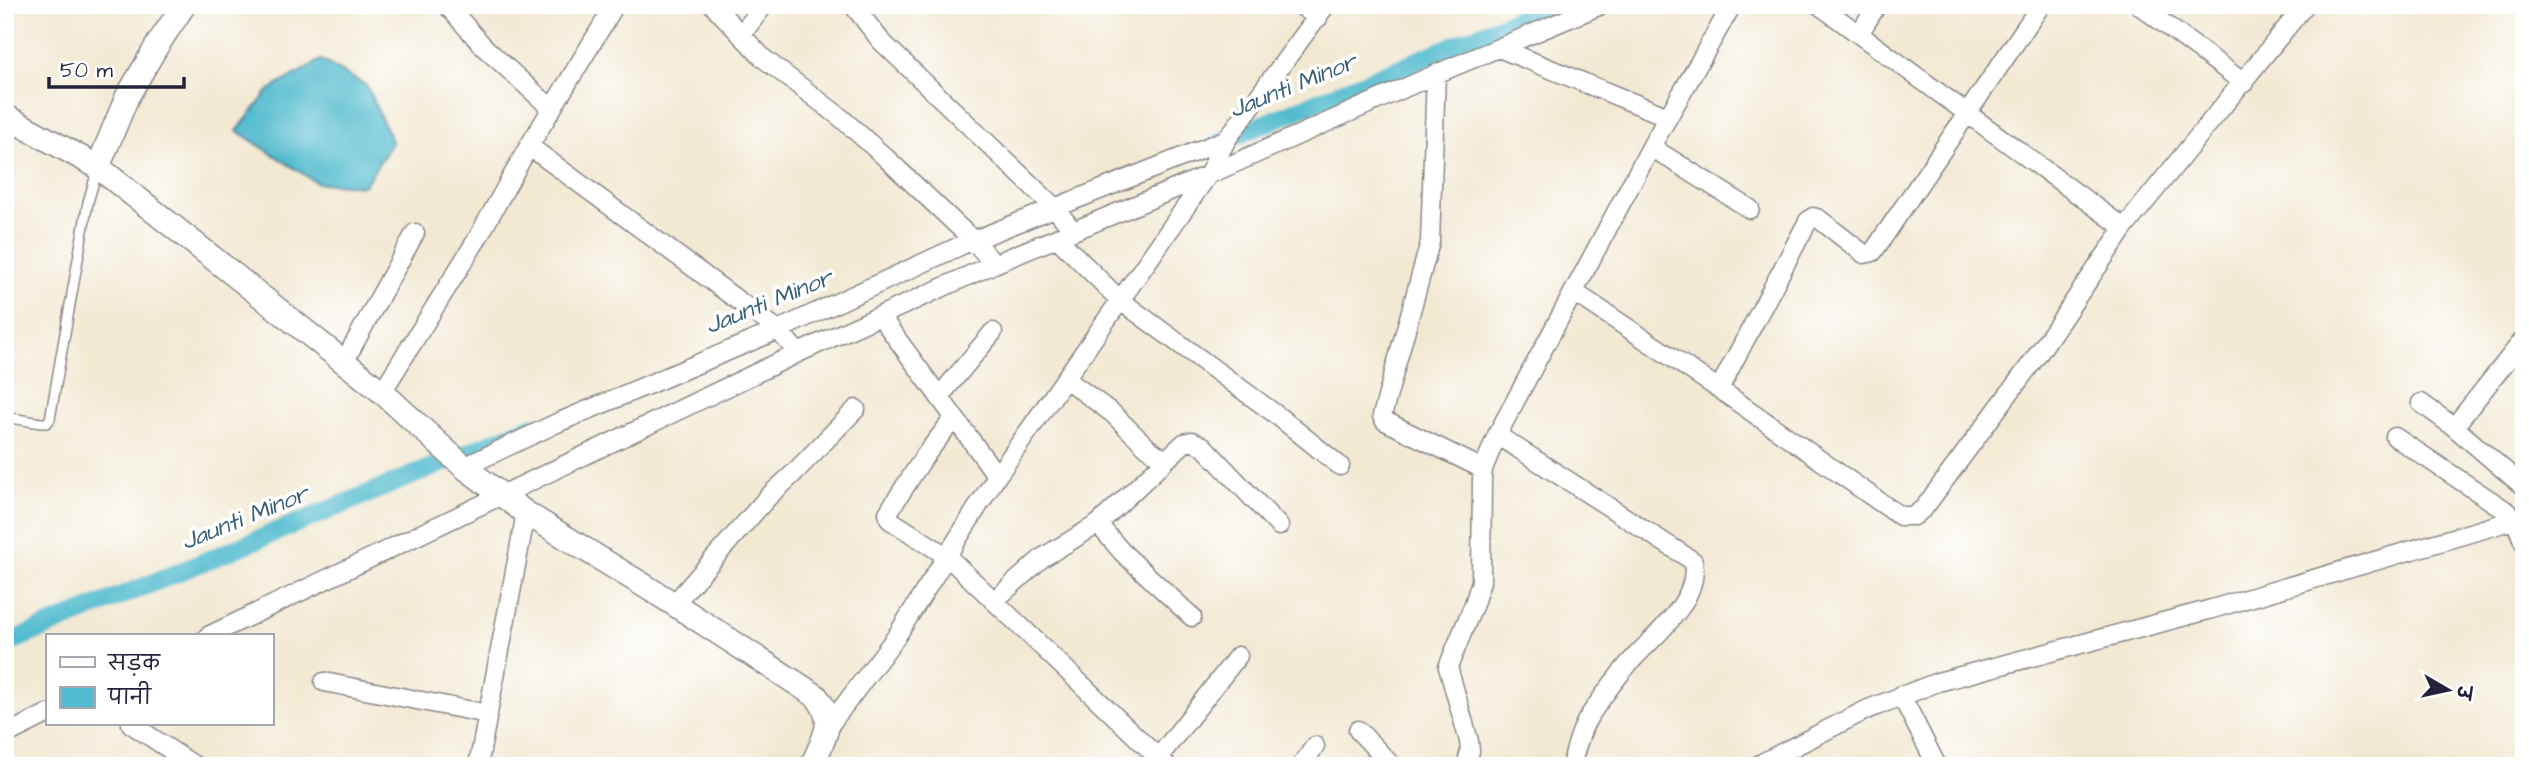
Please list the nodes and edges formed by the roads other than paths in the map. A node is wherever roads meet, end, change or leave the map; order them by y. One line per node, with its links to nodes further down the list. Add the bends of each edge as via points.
1 (184, 5): 28 (street, via 127,97)
2 (447, 5): 21 (street, via 484,47)
3 (615, 5): 21 (street)
4 (713, 5): 17 (street)
5 (764, 5): 17 (street)
6 (853, 5): 31 (street, via 881,41)
7 (1300, 5): 15 (street)
8 (1601, 5): 18 (street)
9 (1732, 5): 24 (street)
10 (1819, 5): 16 (street)
11 (1877, 5): 16 (street)
12 (2041, 5): 22 (street)
13 (2139, 5): 20 (street)
14 (2305, 5): 20 (street)
15 (1322, 11): 25 (street)
16 (1859, 34): 22 (street)
17 (741, 35): 34 (street, via 763,58 840,117)
18 (1499, 48): 19 (street); 24 (street)
19 (1436, 74): 29 (street); 55 (street, via 1430,242 1382,416)
20 (2244, 83): 32 (street)
21 (552, 109): 26 (street)
22 (1967, 114): 32 (street); 43 (street, via 1870,254 1819,219 1808,221)
23 (5, 116): 28 (street)
24 (1668, 117): 27 (street)
25 (1225, 143): 29 (street); 31 (street)
26 (529, 146): 40 (street); 44 (street)
27 (1651, 147): 30 (street); 35 (street)
28 (98, 167): 41 (street); 48 (lane, via 50,419 41,423)
29 (1212, 169): 31 (street); 36 (street)
30 (1750, 209)
31 (1063, 223): 34 (street); 34 (street); 36 (street)
32 (2124, 228): 43 (street, via 2036,357 1914,516 1900,516)
33 (415, 233): 41 (street)
34 (985, 253): 37 (street); 40 (street)
35 (1574, 292): 43 (street); 51 (street)
36 (1121, 301): 42 (street); 54 (street)
37 (880, 317): 40 (street); 45 (street)
38 (993, 332): 45 (street)
39 (2524, 339): 50 (street)
40 (788, 342): 57 (street); 57 (street, via 557,423)
41 (344, 362): 44 (street)
42 (1066, 379): 53 (street); 56 (street)
43 (1720, 389)
44 (382, 392): 57 (street)
45 (939, 397): 49 (street)
46 (2421, 403): 50 (street)
47 (856, 409): 66 (street, via 768,497)
48 (5, 417)
49 (954, 418): 56 (street); 64 (street, via 888,513 890,520)
50 (2454, 427): 58 (street)
51 (1497, 435): 55 (street); 86 (street, via 1693,561 1692,584 1674,616 1632,660 1590,716)
52 (2395, 437): 60 (street)
53 (1165, 460): 61 (street); 62 (street, via 1184,443 1198,442)
54 (1340, 466)
55 (1483, 469): 85 (street, via 1481,581 1448,667 1469,741)
56 (997, 476): 64 (street)
57 (482, 481): 59 (street); 68 (street)
58 (2524, 487)
59 (526, 513): 66 (street); 73 (street)
60 (2520, 518): 63 (street); 71 (street)
61 (1098, 524): 65 (street, via 1042,558); 67 (street)
62 (1279, 526)
63 (2524, 543)
64 (948, 557): 65 (street); 75 (street, via 889,648)
65 (994, 601): 79 (street)
66 (674, 604): 75 (street, via 816,696 829,718)
67 (1192, 617)
68 (212, 634)
69 (1238, 656): 79 (street)
70 (324, 682): 73 (street)
71 (1901, 695): 87 (street); 88 (street)
72 (46, 714): 77 (street)
73 (488, 714): 81 (street)
74 (134, 726): 80 (street)
75 (828, 727): 82 (street)
76 (1357, 730): 84 (street)
77 (5, 735)
78 (1315, 746): 83 (street)
79 (1163, 762)
80 (195, 766)
81 (478, 766)
82 (813, 766)
83 (1301, 766)
84 (1392, 766)
85 (1466, 766)
86 (1571, 766)
87 (1756, 766)
88 (1937, 766)

